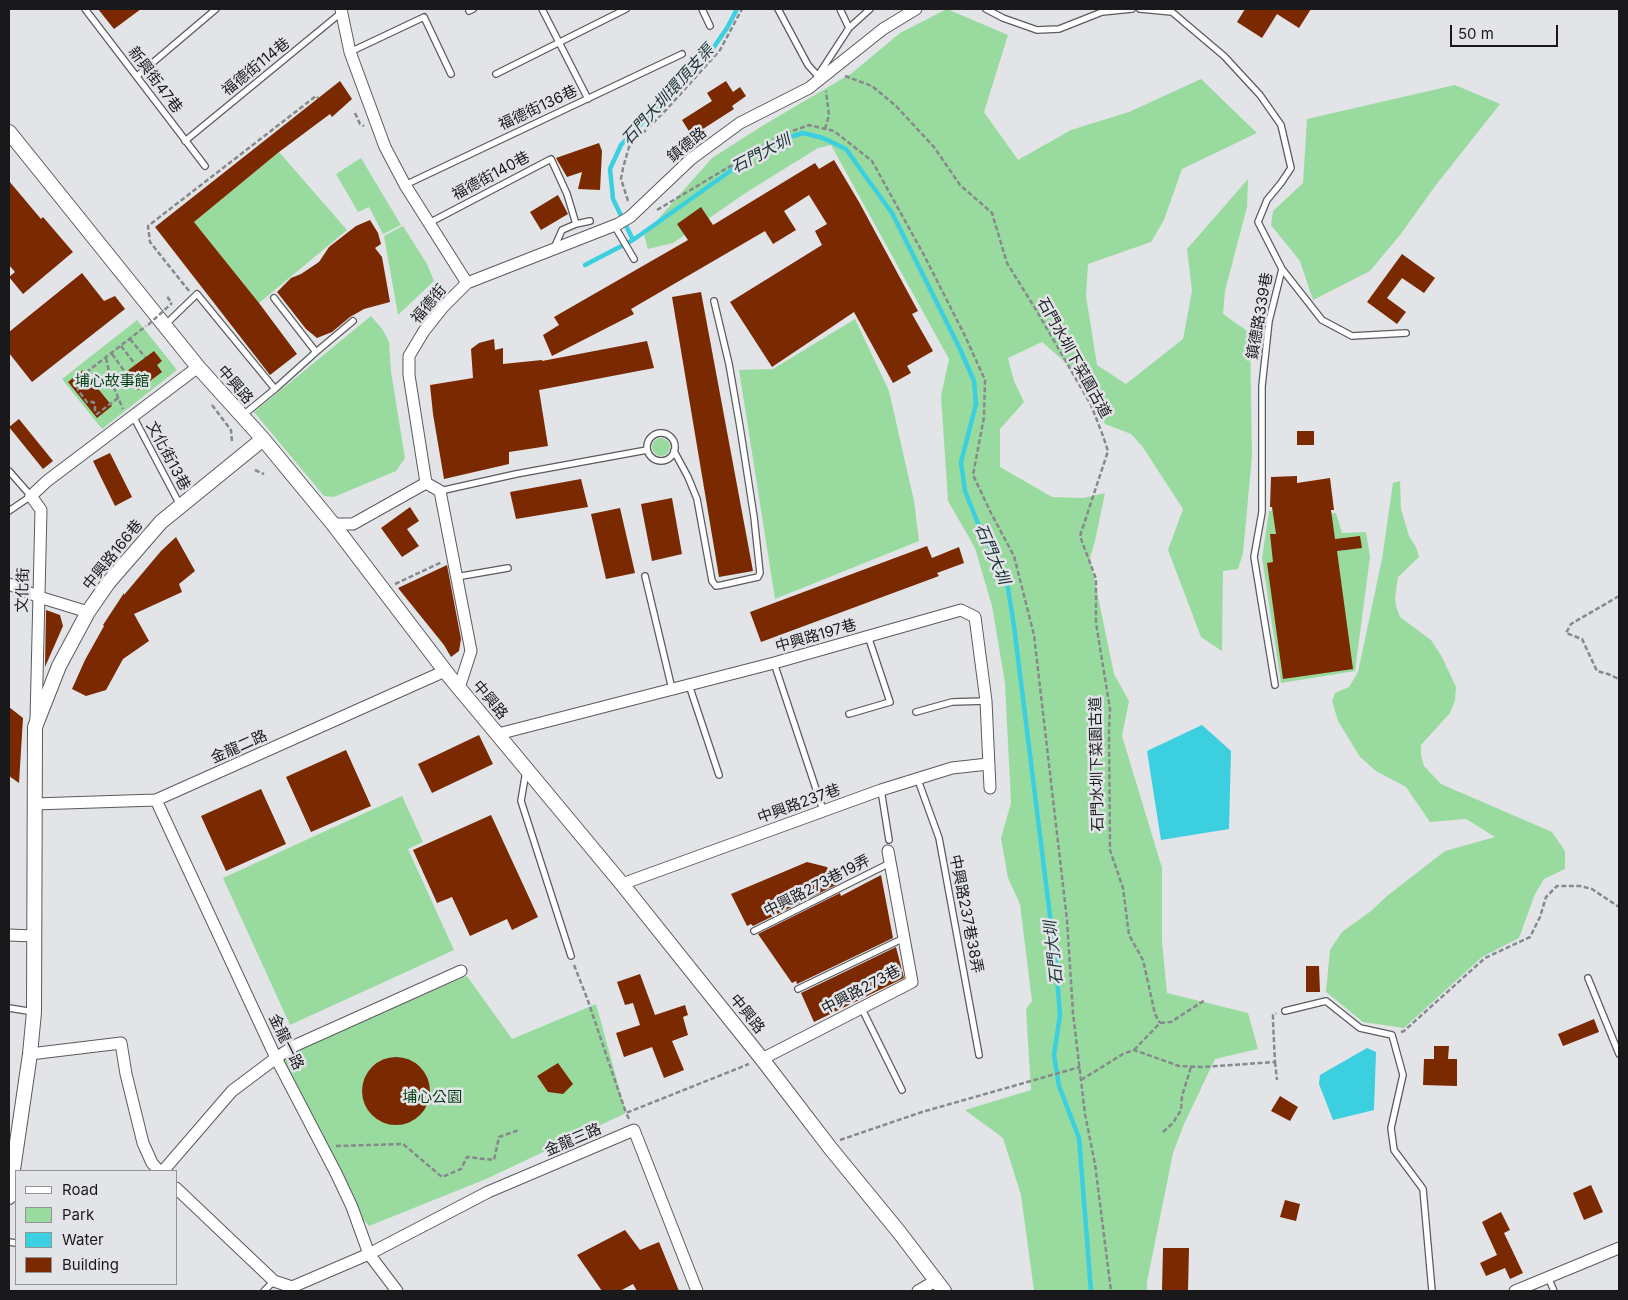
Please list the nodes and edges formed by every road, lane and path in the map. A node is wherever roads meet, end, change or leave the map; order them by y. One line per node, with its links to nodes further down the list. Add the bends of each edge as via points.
1 (85, 9): 23 (lane, 新興街47巷)
2 (216, 9): 23 (lane)
3 (542, 9): 17 (lane)
4 (626, 9): 17 (lane)
5 (702, 9): 15 (lane)
6 (742, 9): 33 (path, via 720,50 629,147 621,179)
7 (778, 9): 22 (lane, via 808,65)
8 (840, 9): 16 (lane)
9 (870, 9): 16 (lane)
10 (916, 9): 22 (street, 鎮德路, via 883,28)
11 (986, 9): 12 (lane, via 1037,30 1059,28 1102,12)
12 (1132, 9)
13 (1140, 9): 40 (lane, 鎮德路339巷, via 1172,12 1224,56 1260,95 1281,125 1291,168 1267,200 1258,222)
14 (342, 11): 18 (street, 福德街); 30 (lane, 福德街114巷)
15 (710, 26)
16 (849, 28): 22 (lane)
17 (559, 43): 21 (lane); 25 (lane)
18 (350, 52): 20 (lane, via 424,17); 32 (street, 福德街, via 376,126)
19 (682, 54): 25 (lane, 福德街136巷)
20 (452, 74)
21 (496, 74)
22 (824, 74): 28 (path, via 829,115); 33 (street, 鎮德路, via 809,88 740,123 691,159); 123 (path, 石門水圳下菜園古道, via 872,86 896,106 934,147 960,185 992,213 1007,263 1091,405 1103,436 1108,451 1080,536 1096,579 1096,623 1110,709 1110,850 1123,888 1129,935 1143,960)
23 (137, 76): 30 (lane, 新興街47巷)
24 (318, 98): 43 (path, via 316,96 148,226 150,242)
25 (588, 99): 32 (lane, 福德街136巷)
26 (355, 113): 27 (path)
27 (363, 126)
28 (825, 129)
29 (9, 132): 47 (street, 中興路)
30 (185, 141): 31 (lane, 新興街47巷)
31 (205, 166)
32 (405, 185): 35 (street, 福德街)
33 (632, 215): 37 (street, 鎮德路)
34 (590, 221): 36 (lane)
35 (429, 223): 36 (lane, 福德街140巷, via 551,159); 41 (street, 福德街)
36 (576, 224): 38 (lane, via 562,230)
37 (616, 225): 38 (street, 鎮德路); 39 (lane)
38 (554, 248): 41 (street, 鎮德路)
39 (634, 259)
40 (1282, 269): 48 (lane, via 1322,320 1352,336); 90 (lane, 鎮德路339巷, via 1269,321 1262,386 1262,512 1254,557)
41 (467, 282): 70 (street, 福德街, via 443,307 409,356 409,375)
42 (169, 297): 49 (path, bridge, via 172,303)
43 (194, 297): 47 (lane); 58 (lane, via 197,294)
44 (274, 298): 51 (lane)
45 (714, 301): 66 (lane, via 729,364 754,517 758,577 716,586 712,581 697,499)
46 (353, 322): 51 (lane)
47 (165, 325): 56 (street, 中興路)
48 (1406, 333)
49 (130, 339): 50 (path); 53 (path)
50 (121, 346): 52 (path); 55 (path)
51 (316, 352): 58 (lane)
52 (112, 354): 54 (path); 57 (path)
53 (145, 357)
54 (106, 358): 59 (path); 59 (path, via 79,378 77,386 87,402 95,404 97,414)
55 (135, 364)
56 (198, 367): 61 (street); 62 (street, 中興路)
57 (125, 372)
58 (275, 389): 62 (lane)
59 (118, 398): 61 (path)
60 (210, 402): 64 (path, via 231,430)
61 (130, 415): 72 (street); 73 (lane, 文化街13巷)
62 (241, 417): 63 (street, 中興路)
63 (263, 439): 73 (street, 中興路166巷); 75 (street, 中興路)
64 (232, 442)
65 (647, 450): 66 (lane, via 652,458 660,461 669,459); 66 (lane, via 651,437 660,433 672,438); 71 (lane)
66 (674, 452)
67 (255, 470): 69 (path)
68 (9, 471): 72 (lane)
69 (264, 474)
70 (426, 483): 71 (street); 75 (street, via 353,524)
71 (440, 490): 76 (street)
72 (30, 496): 74 (lane); 83 (street, 文化街, via 41,510)
73 (180, 506): 84 (street, 中興路166巷, via 161,522 108,583)
74 (9, 511)
75 (333, 524): 81 (street, 中興路)
76 (452, 557): 79 (street); 81 (path)
77 (508, 568): 79 (lane)
78 (645, 576): 92 (lane)
79 (456, 577): 91 (street, via 471,650)
80 (9, 584): 83 (street)
81 (384, 589): 87 (street, 中興路)
82 (1619, 596): 88 (path, via 1571,624 1566,633 1582,639 1597,671)
83 (39, 597): 84 (street); 96 (street, 文化街)
84 (88, 612): 96 (street, 中興路166巷, via 59,666)
85 (868, 636): 86 (street, 中興路197巷); 93 (street, 中興路197巷, via 961,610 975,617); 95 (lane, via 890,702)
86 (774, 663): 89 (street, 中興路197巷); 106 (lane)
87 (445, 671): 91 (street, 中興路); 104 (street, 金龍二路)
88 (1619, 679)
89 (689, 685): 92 (street, 中興路197巷); 100 (lane)
90 (1276, 685)
91 (459, 688): 97 (street, 中興路)
92 (672, 689): 97 (street, 中興路197巷)
93 (986, 701): 94 (lane, via 952,702); 98 (street, 中興路197巷)
94 (916, 712)
95 (848, 714)
96 (35, 727): 105 (street, 文化街)
97 (498, 734): 99 (street, 中興路)
98 (988, 764): 101 (street, 中興路237巷, via 952,768); 102 (street, 中興路197巷)
99 (526, 768): 108 (street, 中興路); 114 (lane, via 521,801)
100 (718, 775)
101 (918, 780): 103 (street, 中興路237巷); 128 (lane, 中興路237巷38弄, via 939,838)
102 (990, 788)
103 (881, 790): 106 (street, 中興路237巷); 107 (lane)
104 (156, 800): 105 (street, 金龍二路); 129 (street, 金龍一路)
105 (34, 804): 112 (street, 文化街)
106 (823, 810): 108 (street, 中興路237巷)
107 (889, 851): 110 (lane, 中興路273巷19弄); 113 (street, 中興路273巷)
108 (622, 884): 130 (street, 中興路)
109 (1619, 907): 124 (path, via 1592,889 1557,886 1546,897 1530,937 1485,958 1404,1031)
110 (754, 931)
111 (9, 935): 112 (street)
112 (34, 936): 122 (street, 文化街)
113 (904, 938): 117 (lane); 120 (street, 中興路273巷, via 912,982)
114 (571, 956): 137 (path)
115 (461, 971): 129 (street, via 294,1046)
116 (1588, 978): 127 (lane)
117 (798, 989)
118 (1205, 1000): 123 (path, via 1171,1022)
119 (9, 1008): 122 (lane)
120 (861, 1008): 130 (street, 中興路273巷); 136 (lane)
121 (1285, 1011): 124 (lane, via 1326,1001 1360,1028); 131 (path, via 1273,1015)
122 (34, 1012): 126 (street, 文化街)
123 (1160, 1023): 125 (path)
124 (1392, 1035): 156 (lane, via 1403,1075 1391,1128 1394,1150 1423,1189)
125 (1134, 1050): 133 (path); 134 (path)
126 (30, 1054): 143 (street, via 121,1043 143,1143); 145 (street, 文化街)
127 (1619, 1054)
128 (979, 1055)
129 (276, 1058): 142 (street, 金龍一路); 144 (street, via 232,1091)
130 (762, 1059): 137 (path); 141 (street, 中興路)
131 (1275, 1062): 133 (path); 135 (path)
132 (1080, 1067): 141 (path, via 922,1112)
133 (1191, 1067): 140 (path, via 1181,1110)
134 (1081, 1080)
135 (1276, 1080)
136 (902, 1090)
137 (626, 1113): 139 (path)
138 (519, 1130): 142 (path, via 499,1137 494,1160 467,1157 461,1169 442,1177 403,1144)
139 (634, 1130): 148 (street, 金龍三路, via 488,1192); 154 (street)
140 (1163, 1132)
141 (827, 1144): 151 (street, 中興路)
142 (322, 1147): 148 (street, 金龍一路, via 352,1207)
143 (158, 1170)
144 (164, 1170)
145 (12, 1189)
146 (178, 1190): 150 (street)
147 (1619, 1248): 149 (street)
148 (369, 1254): 150 (street, 金龍三路, via 292,1287); 153 (street, 金龍一路)
149 (1548, 1277): 157 (street); 158 (lane)
150 (274, 1281): 152 (lane)
151 (940, 1286): 155 (street)
152 (264, 1291)
153 (397, 1291)
154 (697, 1291)
155 (918, 1291)
156 (1432, 1291)
157 (1515, 1291)
158 (1554, 1291)

